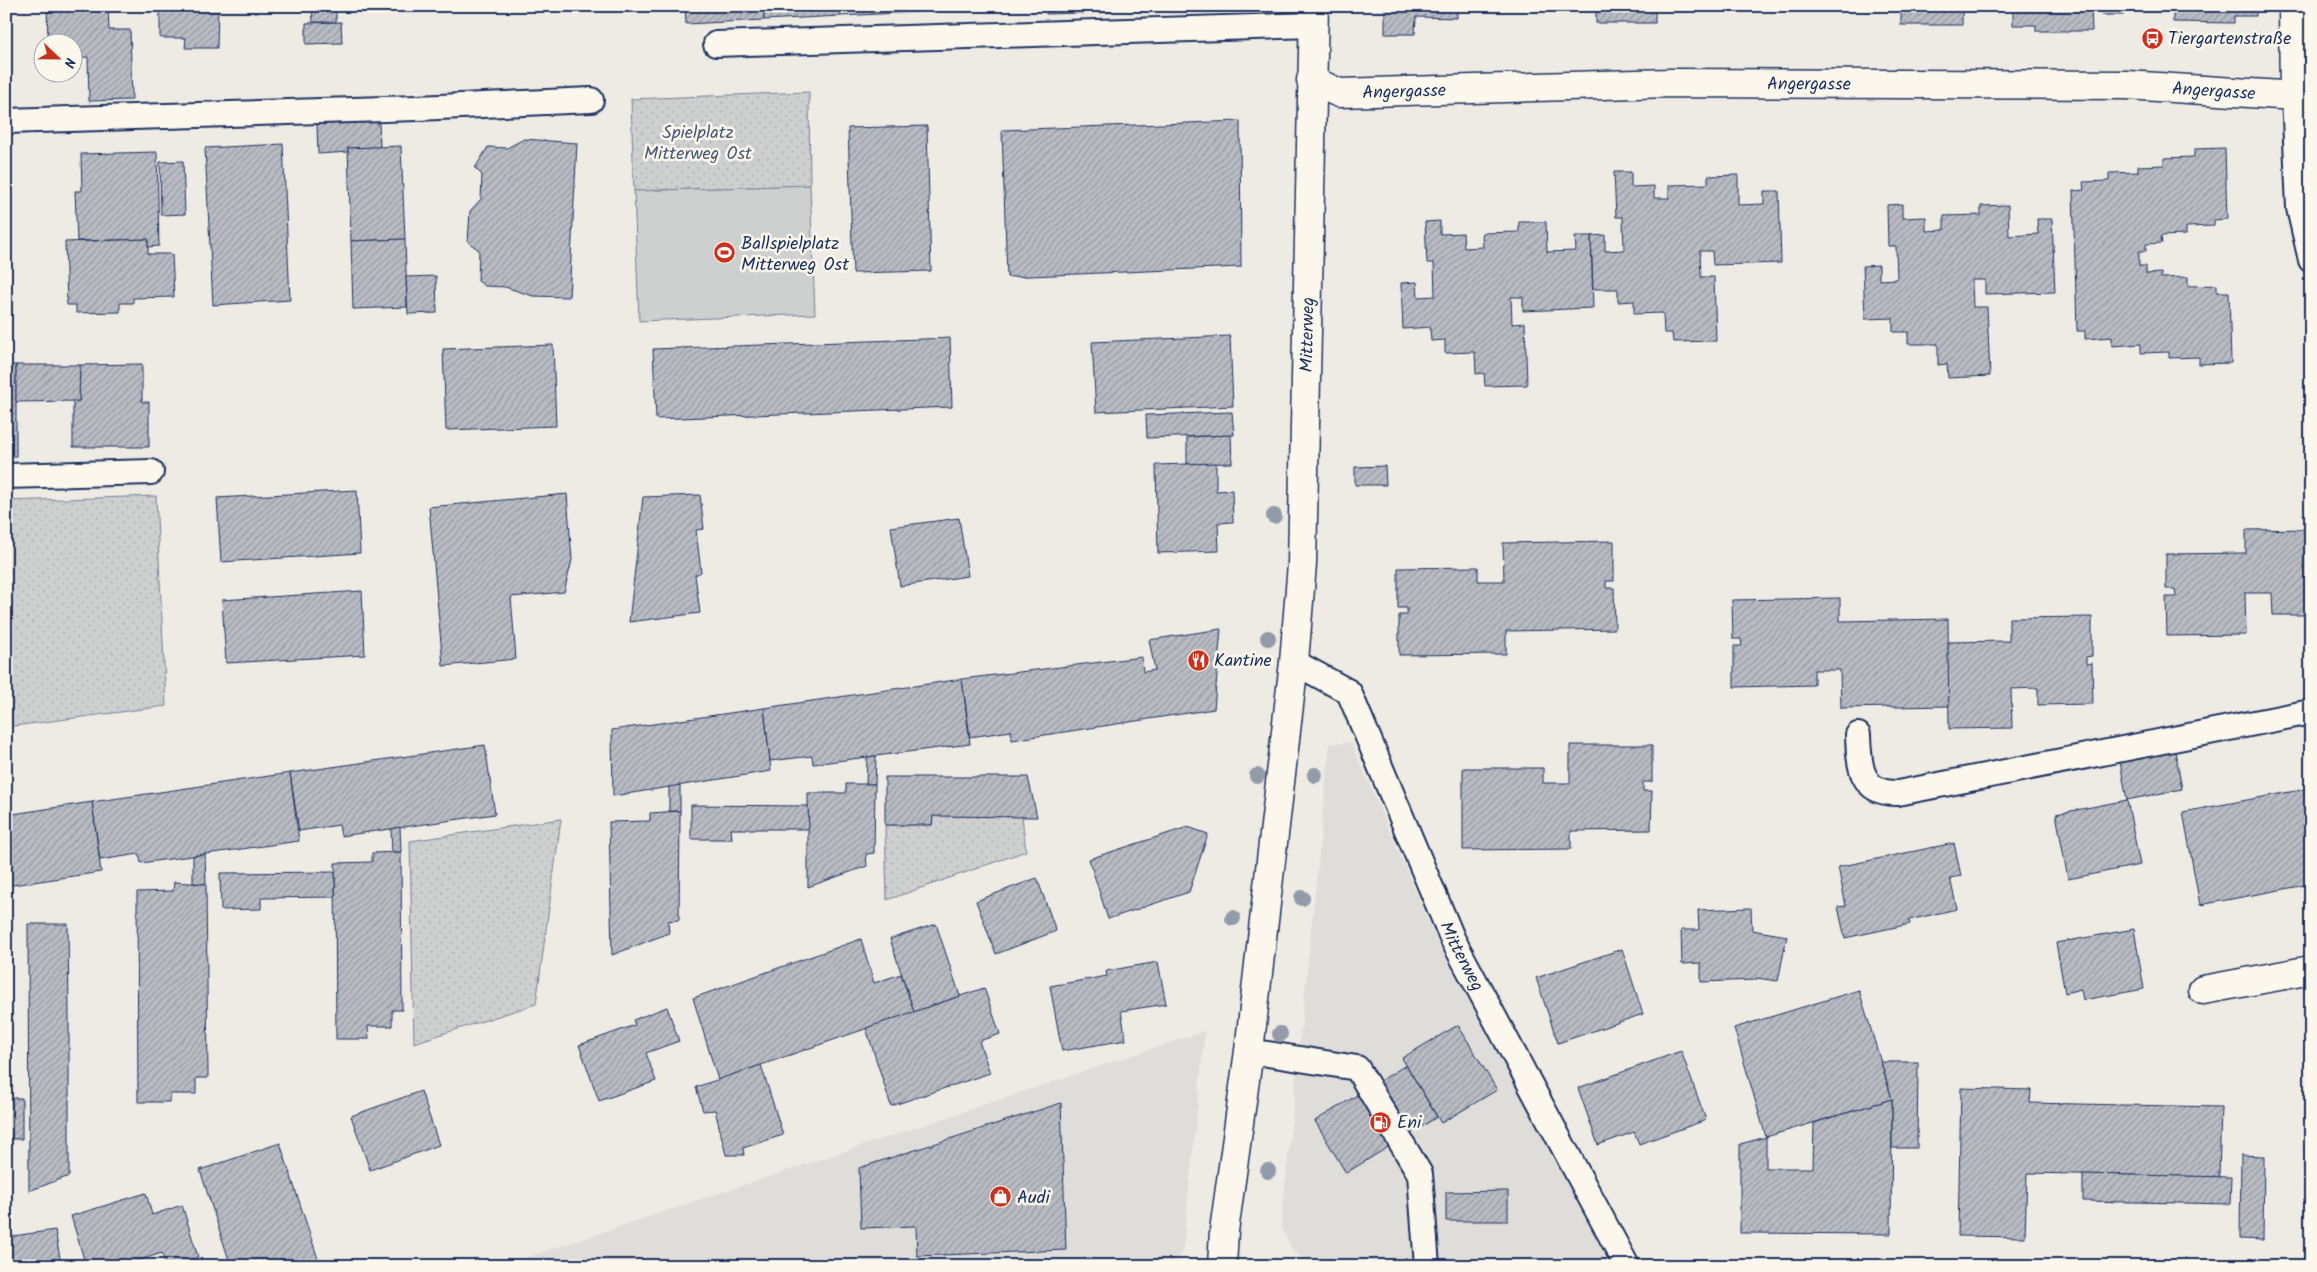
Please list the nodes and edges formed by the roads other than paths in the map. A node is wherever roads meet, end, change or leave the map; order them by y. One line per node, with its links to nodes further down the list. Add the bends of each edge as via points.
1 (2292, 6): 5 (street)
2 (1314, 16): 3 (lane); 4 (street, Mitterweg)
3 (716, 44)
4 (1311, 80): 5 (street, Angergasse, via 1339,93 1670,83 1800,83 2127,85); 11 (street, Mitterweg, via 1302,564)
5 (2303, 97): 8 (lane, via 2299,208)
6 (591, 100): 7 (lane)
7 (6, 120)
8 (2311, 260)
9 (151, 472): 10 (lane)
10 (6, 476)
11 (1294, 662): 16 (street, Mitterweg); 19 (lane, Mitterweg, via 1349,692 1453,940)
12 (2311, 712): 13 (lane, via 1898,793 1876,789 1867,781 1860,766)
13 (1858, 735)
14 (2311, 970): 15 (street)
15 (2203, 990)
16 (1249, 1051): 17 (street, Mitterweg); 18 (lane, via 1357,1068 1420,1174)
17 (1222, 1266)
18 (1427, 1266)
19 (1627, 1266)

